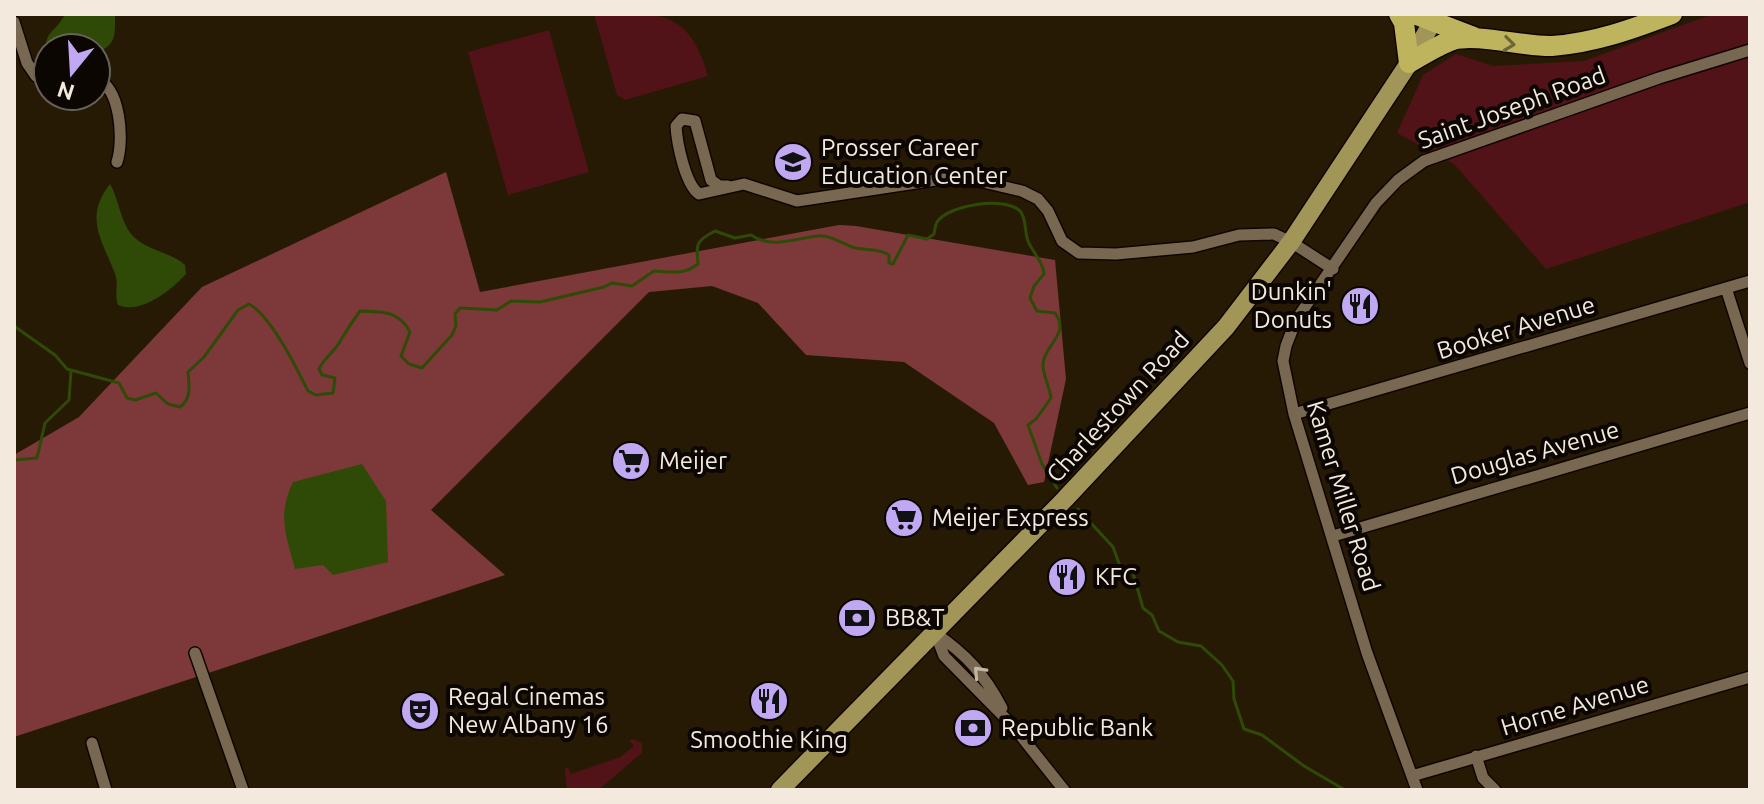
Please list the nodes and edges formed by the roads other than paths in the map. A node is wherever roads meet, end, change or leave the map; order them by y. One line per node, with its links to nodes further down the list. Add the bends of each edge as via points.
1 (1399, 14): 7 (highway)
2 (1672, 14): 5 (highway, one-way to 2, via 1531,46 1571,44)
3 (1428, 16): 5 (highway); 7 (main road, Charlestown Road)
4 (14, 22): 8 (street)
5 (1479, 39): 7 (highway, via 1455,39)
6 (1750, 50): 13 (street, Saint Joseph Road, via 1424,161 1386,191)
7 (1409, 63): 12 (main road, Charlestown Road)
8 (32, 70)
9 (112, 92): 10 (street, via 121,140)
10 (117, 162)
11 (728, 186): 11 (street, via 711,180 695,121 682,119 676,131 691,188 703,194); 12 (street, via 744,184 797,201 942,179 979,181 1038,199 1067,247 1087,255 1193,247 1251,234 1274,234)
12 (1291, 242): 13 (street); 20 (main road, Charlestown Road, via 1206,350)
13 (1333, 269): 18 (street, Kamer Miller Road, via 1296,320 1286,346 1285,376)
14 (1750, 281): 15 (street, Booker Avenue)
15 (1726, 288): 16 (street); 18 (street, Booker Avenue)
16 (1750, 363)
17 (1750, 413): 19 (street, Douglas Avenue)
18 (1294, 414): 19 (street, Kamer Miller Road)
19 (1333, 536): 25 (street, Kamer Miller Road, via 1367,653)
20 (935, 632): 28 (main road, Charlestown Road); 29 (street, via 987,680 1010,723)
21 (195, 653): 27 (street)
22 (1750, 677): 24 (street, Horne Avenue)
23 (92, 743): 26 (street)
24 (1476, 756): 25 (street, Horne Avenue); 31 (street, via 1483,778)
25 (1412, 776): 30 (street, Kamer Miller Road)
26 (106, 790)
27 (243, 790)
28 (780, 790)
29 (1064, 790)
30 (1417, 790)
31 (1495, 790)

